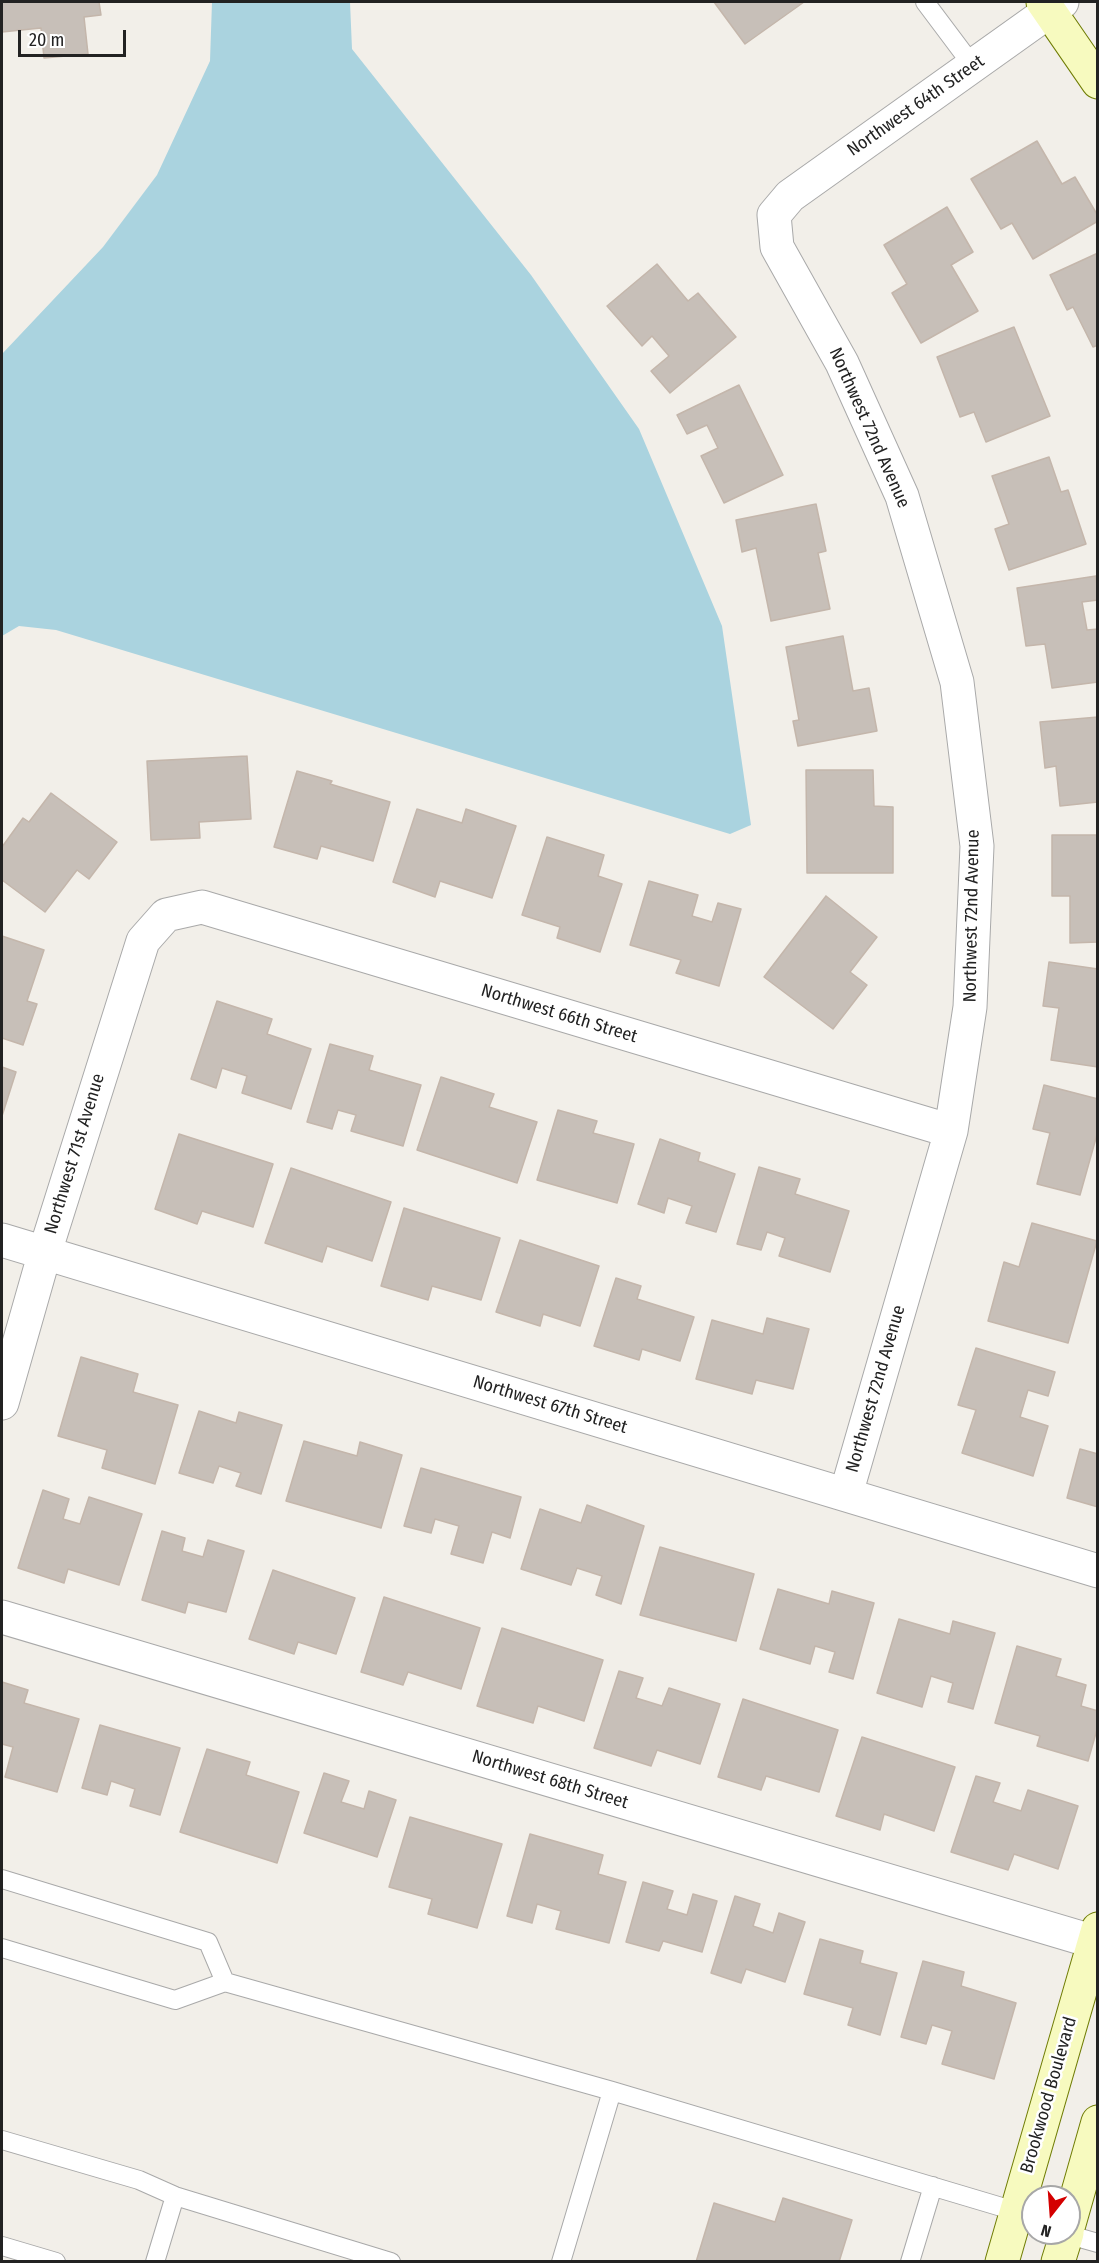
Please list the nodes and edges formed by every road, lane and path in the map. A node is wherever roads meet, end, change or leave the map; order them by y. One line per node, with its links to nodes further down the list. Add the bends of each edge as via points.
1 (926, 2): 3 (lane)
2 (1052, 5): 3 (street, Northwest 64th Street); 4 (street)
3 (973, 66): 5 (street, Northwest 64th Street, via 790,196)
4 (1098, 82)
5 (774, 216): 7 (street, Northwest 72nd Avenue, via 777,247 842,363 902,496 957,682 977,846 970,1007)
6 (166, 915): 7 (street, Northwest 66th Street, via 202,907); 9 (street, Northwest 71st Avenue, via 143,941)
7 (951, 1131): 11 (street, Northwest 72nd Avenue)
8 (2, 1240): 9 (street, Northwest 67th Street)
9 (45, 1252): 10 (street, Northwest 71st Avenue); 11 (street, Northwest 67th Street)
10 (2, 1403)
11 (846, 1494): 12 (street, Northwest 67th Street)
12 (1098, 1571)
13 (2, 1617): 15 (street, Northwest 68th Street)
14 (2, 1879): 17 (lane, via 208,1942)
15 (1096, 1938): 24 (street, Brookwood Boulevard)
16 (2, 1948): 17 (lane, via 175,2000)
17 (225, 1982): 18 (lane)
18 (612, 2091): 22 (lane); 31 (lane)
19 (1098, 2122): 21 (street)
20 (2, 2140): 23 (lane, via 139,2180)
21 (1080, 2185)
22 (933, 2186): 24 (lane); 32 (lane)
23 (175, 2196): 29 (lane); 30 (lane)
24 (1015, 2211): 33 (street, Brookwood Boulevard)
25 (1081, 2241): 26 (lane)
26 (1098, 2244)
27 (2, 2246): 28 (lane)
28 (56, 2262)
29 (155, 2262)
30 (392, 2262)
31 (561, 2262)
32 (910, 2262)
33 (1002, 2262)

